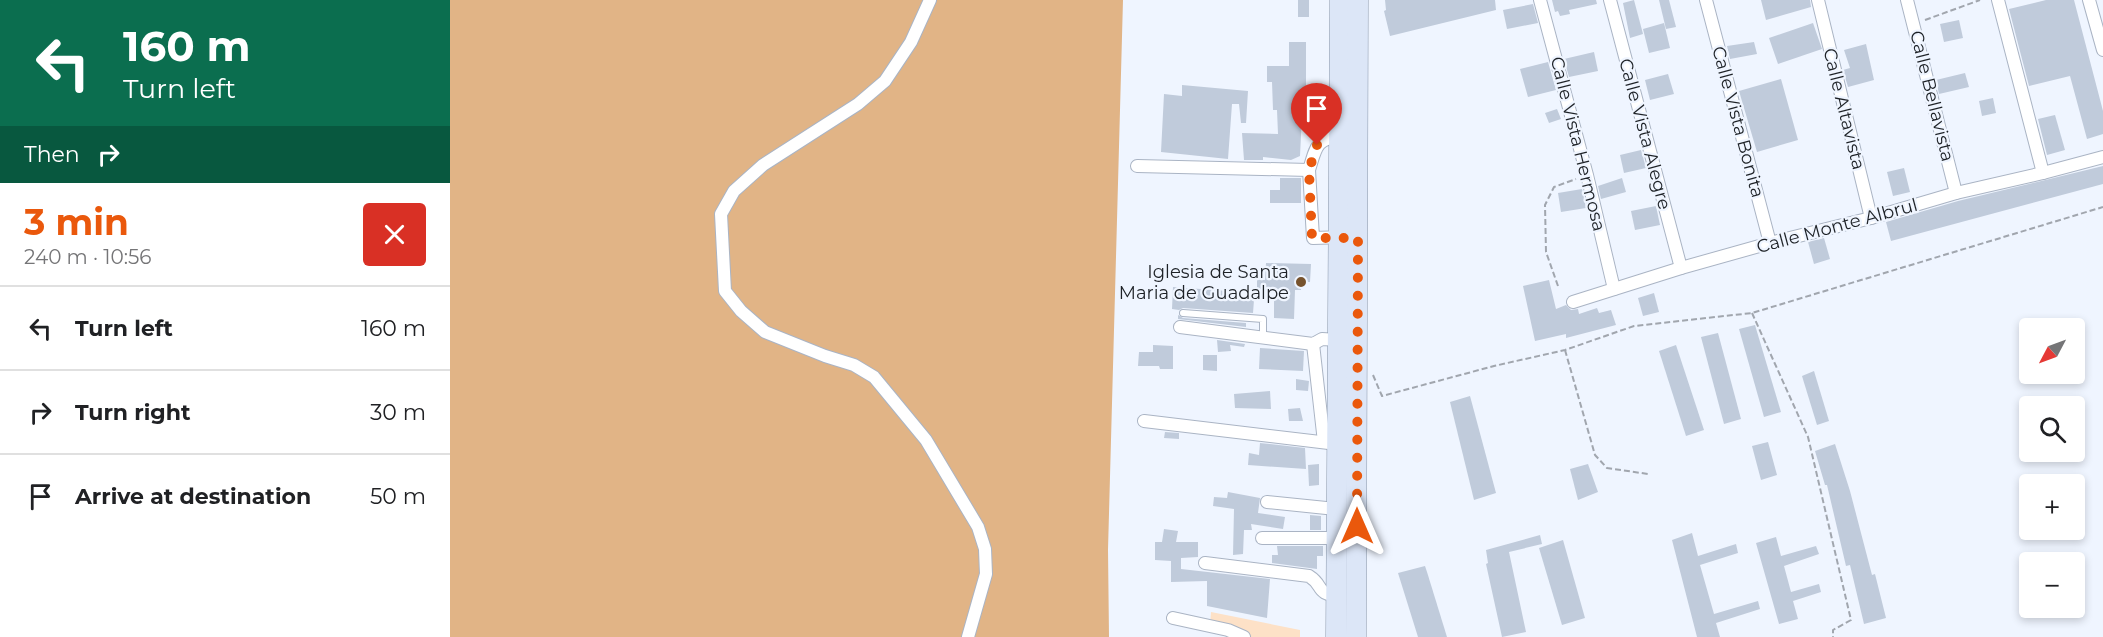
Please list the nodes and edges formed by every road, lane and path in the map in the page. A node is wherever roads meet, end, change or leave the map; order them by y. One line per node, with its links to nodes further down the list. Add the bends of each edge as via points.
1 (930, 0): 48 (street, via 911,42 885,81 858,104 763,165 734,191 721,214 725,291 765,332 854,365 874,377 926,440 978,527 985,549 986,574)
2 (1340, 0): 14 (main road)
3 (1358, 0): 23 (main road)
4 (1540, 0): 19 (street, Calle Vista Hermosa)
5 (1610, 0): 25 (street, Calle Vista Alegre)
6 (1706, 0): 24 (street, Calle Vista Bonita)
7 (1818, 0): 22 (street, Calle Altavista)
8 (1907, 0): 12 (street, Calle Bellavista)
9 (1980, 0): 12 (path)
10 (1998, 0): 18 (street)
11 (2089, 0): 13 (street)
12 (1914, 24): 20 (street, Calle Bellavista)
13 (2103, 50)
14 (1340, 136): 17 (street, via 1328,137 1317,145); 23 (main road)
15 (2103, 157): 18 (street, Calle Monte Albrul)
16 (1137, 166): 17 (street)
17 (1309, 170): 23 (street, via 1312,238)
18 (2043, 173): 20 (street, Calle Monte Albrul)
19 (1587, 175): 26 (path, via 1554,187 1545,205 1546,252); 27 (street, Calle Vista Hermosa)
20 (1956, 193): 22 (street, Calle Monte Albrul)
21 (2103, 207): 30 (path)
22 (1870, 218): 24 (street, Calle Monte Albrul)
23 (1348, 237): 33 (main road); 46 (main road)
24 (1770, 243): 25 (street, Calle Monte Albrul)
25 (1681, 268): 27 (street, Calle Monte Albrul)
26 (1558, 286)
27 (1614, 289): 28 (street, Calle Monte Albrul)
28 (1573, 302)
29 (1183, 313): 32 (lane, via 1263,319)
30 (1752, 313): 35 (path, via 1634,326); 52 (path, via 1808,437 1851,620 1833,630)
31 (1180, 327): 32 (street)
32 (1263, 337): 34 (street)
33 (1338, 340): 34 (street, via 1322,339); 38 (main road)
34 (1313, 344): 38 (street)
35 (1565, 351): 36 (path, via 1382,396); 39 (path, via 1595,455 1607,468)
36 (1370, 366)
37 (1144, 421): 38 (street)
38 (1330, 443): 41 (main road)
39 (1648, 474)
40 (1267, 502): 41 (street)
41 (1336, 509): 43 (main road)
42 (1263, 537): 43 (street)
43 (1335, 538): 45 (main road)
44 (1205, 564): 45 (street, via 1310,576 1321,591)
45 (1336, 596): 46 (street); 50 (main road)
46 (1356, 597): 51 (main road)
47 (1173, 618): 49 (street)
48 (968, 637)
49 (1244, 637)
50 (1336, 637)
51 (1356, 637)
52 (1833, 637)

